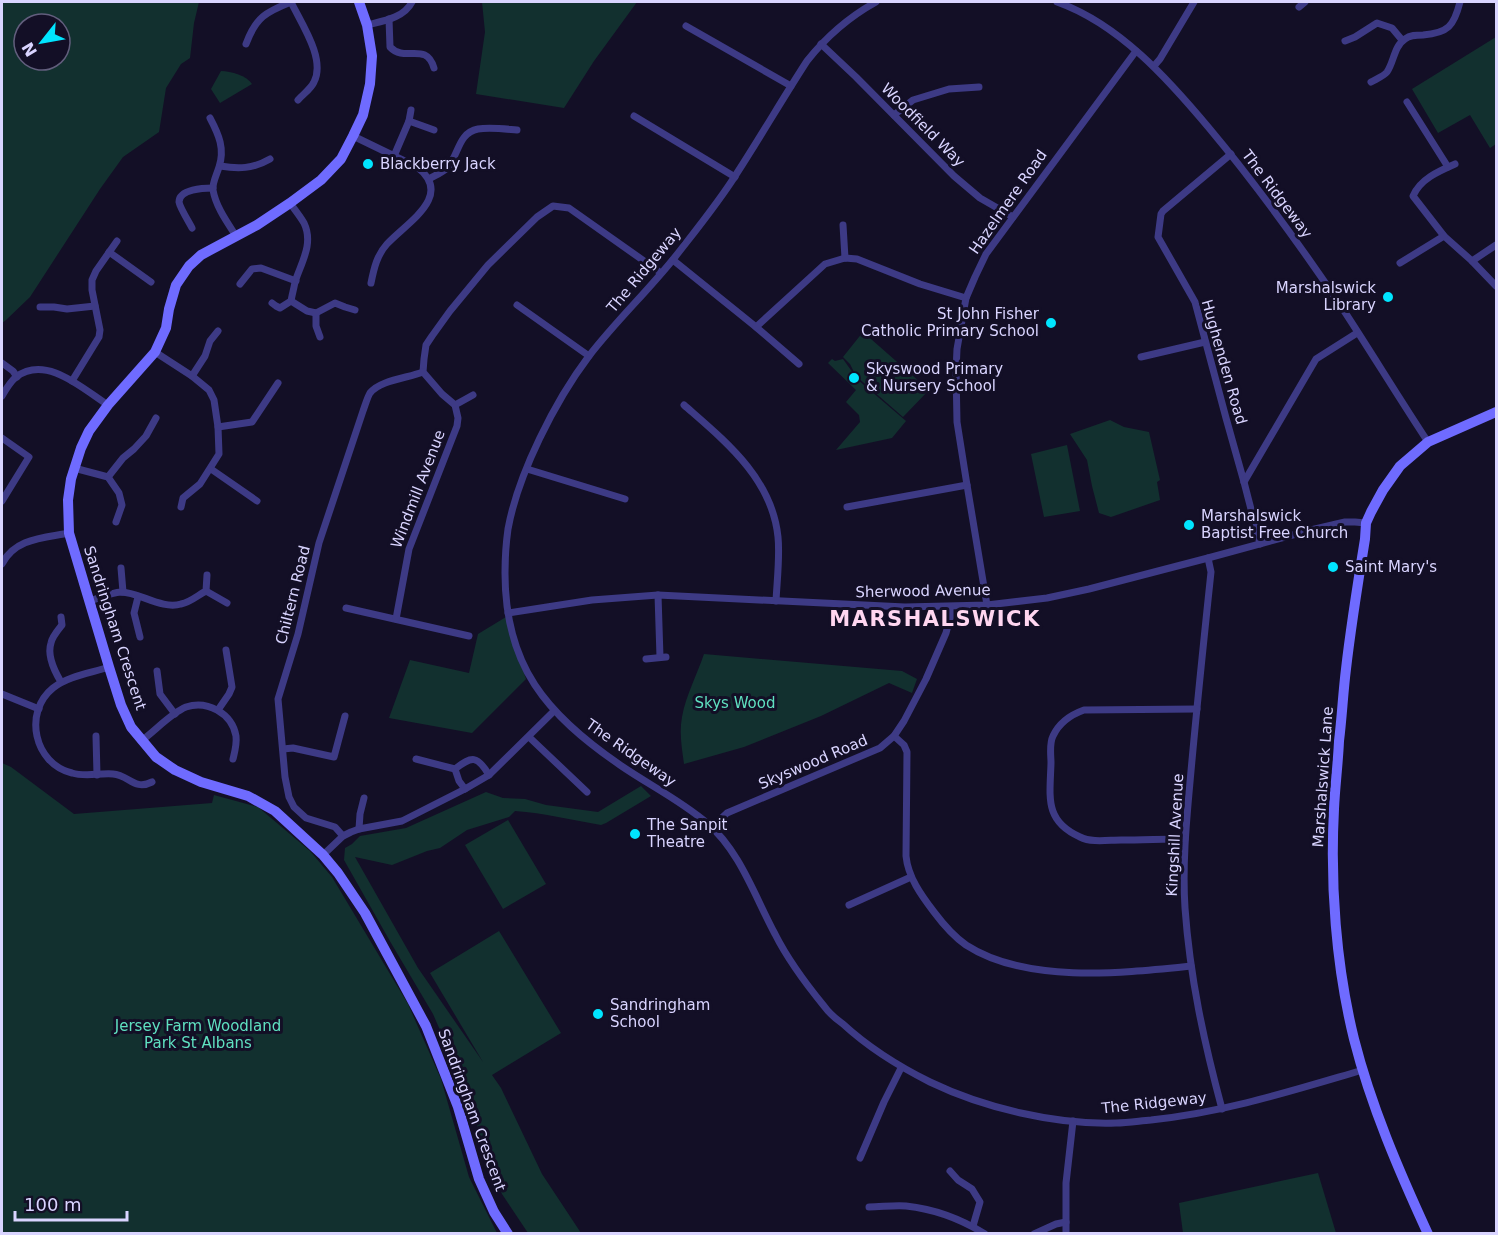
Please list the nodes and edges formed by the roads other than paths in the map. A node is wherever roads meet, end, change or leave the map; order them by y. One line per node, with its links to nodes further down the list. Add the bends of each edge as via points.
1 (291, 2): 13 (street, via 263,15); 21 (street, via 318,60 313,84)
2 (359, 2): 9 (street, Sandringham Crescent)
3 (412, 2): 8 (street)
4 (876, 2): 14 (street, The Ridgeway)
5 (1060, 2): 15 (street, The Ridgeway, via 1092,18)
6 (1194, 2): 16 (street)
7 (1461, 2): 11 (street, via 1446,30)
8 (389, 19): 9 (street); 17 (street, via 390,47 400,53 425,54)
9 (367, 25): 30 (street, Sandringham Crescent, via 372,56 370,84)
10 (686, 26): 19 (street)
11 (1402, 40): 12 (street, via 1392,28 1377,23); 18 (street, via 1387,72)
12 (1345, 41)
13 (246, 44)
14 (821, 44): 19 (street, The Ridgeway); 24 (street, Woodfield Way)
15 (1136, 51): 16 (street, The Ridgeway); 39 (street, Hazelmere Road)
16 (1154, 66): 31 (street, The Ridgeway)
17 (434, 68)
18 (1371, 82)
19 (791, 86): 35 (street, The Ridgeway)
20 (979, 87): 24 (street, via 949,89 913,100)
21 (298, 100)
22 (1407, 102): 43 (street, via 1451,166 1424,180 1413,196)
23 (411, 110): 27 (street)
24 (894, 115): 39 (street, Woodfield Way, via 954,176 980,198)
25 (634, 116): 35 (street)
26 (210, 118): 34 (street, via 220,139)
27 (410, 121): 28 (street); 32 (street)
28 (434, 130)
29 (517, 130): 36 (street, via 471,131 464,136 446,170)
30 (353, 136): 32 (street); 38 (street, Sandringham Crescent, via 333,169)
31 (1231, 154): 67 (street, The Ridgeway, via 1294,238); 69 (street, Hughenden Road, via 1161,214 1158,237 1195,302)
32 (394, 156): 36 (street, via 417,167)
33 (270, 159): 34 (street, via 259,166)
34 (220, 166): 37 (street)
35 (735, 177): 48 (street, The Ridgeway)
36 (429, 179): 54 (street, via 428,203 386,245 375,262)
37 (213, 188): 41 (street, via 197,188 180,197); 42 (street, via 218,206)
38 (290, 203): 42 (street, Sandringham Crescent); 52 (street, via 304,223 308,242)
39 (1013, 216): 57 (street, Hazelmere Road, via 986,254)
40 (843, 225): 47 (street)
41 (192, 228)
42 (236, 236): 70 (street, Sandringham Crescent, via 189,266 176,285 166,328)
43 (1444, 236): 49 (street); 50 (street)
44 (117, 241): 46 (street)
45 (1497, 245): 49 (street)
46 (109, 252): 53 (street); 61 (street, via 92,280)
47 (845, 258): 57 (street); 65 (street, via 825,264)
48 (673, 260): 51 (street, The Ridgeway); 65 (street)
49 (1472, 261): 56 (street)
50 (1400, 263)
51 (661, 273): 71 (street, The Ridgeway); 75 (street, via 569,208 554,206 537,217 488,265 450,311 426,345)
52 (296, 281): 55 (street, via 261,268 252,269); 58 (street)
53 (151, 282)
54 (371, 283)
55 (240, 284)
56 (1497, 286)
57 (966, 298): 95 (street, Hazelmere Road, via 956,371 957,422)
58 (291, 301): 59 (street, via 280,308); 64 (street)
59 (272, 303)
60 (517, 305): 71 (street)
61 (95, 306): 62 (street); 78 (street, via 99,337)
62 (40, 307)
63 (355, 310): 64 (street, via 335,303)
64 (316, 313): 68 (street)
65 (756, 327): 74 (street)
66 (218, 331): 77 (street)
67 (1357, 333): 89 (street, The Ridgeway); 94 (street, via 1316,359)
68 (320, 337)
69 (1205, 342): 72 (street); 94 (street, Hughenden Road)
70 (155, 352): 77 (street); 82 (street, Sandringham Crescent)
71 (589, 356): 92 (street, The Ridgeway, via 540,438)
72 (1141, 357)
73 (2, 363): 76 (street)
74 (799, 364)
75 (423, 372): 83 (street); 140 (street, Chiltern Road, via 383,384 370,393 363,411 320,543 278,699)
76 (16, 376): 78 (street, via 47,370); 81 (street)
77 (192, 376): 87 (street, via 209,390)
78 (72, 381): 82 (street)
79 (278, 383): 87 (street, via 252,422)
80 (474, 395): 83 (street)
81 (2, 396)
82 (108, 405): 90 (street, Sandringham Crescent, via 89,431)
83 (455, 405): 121 (street, Windmill Avenue, via 457,426 409,549)
84 (684, 405): 114 (street, via 741,458 772,507 778,537)
85 (1497, 412): 89 (street, Marshalswick Lane)
86 (156, 418): 93 (street, via 146,436)
87 (218, 428): 91 (street, via 219,454)
88 (2, 438): 97 (street, via 29,457)
89 (1428, 442): 102 (street, Marshalswick Lane, via 1400,466)
90 (74, 468): 93 (street); 103 (street, Sandringham Crescent, via 68,500)
91 (211, 469): 98 (street); 99 (street, via 183,498)
92 (527, 469): 96 (street, via 616,493); 119 (street, The Ridgeway, via 508,529)
93 (108, 477): 101 (street, via 122,505)
94 (1245, 482): 104 (street, Hughenden Road)
95 (967, 485): 100 (street); 116 (street, Hazelmere Road)
96 (625, 500)
97 (2, 501)
98 (257, 501)
99 (181, 507)
100 (847, 507)
101 (116, 522)
102 (1366, 523): 104 (street, Sherwood Avenue, via 1336,524); 159 (street, Marshalswick Lane, via 1346,670 1333,863 1347,1007)
103 (69, 533): 106 (street, via 22,543); 113 (street, Sandringham Crescent)
104 (1260, 544): 105 (street, Sherwood Avenue)
105 (1208, 558): 116 (street, Sherwood Avenue, via 1047,598); 131 (street, Kingshill Avenue, via 1211,572)
106 (2, 564)
107 (121, 568): 110 (street)
108 (207, 575): 109 (street)
109 (206, 591): 112 (street, via 174,606); 115 (street)
110 (123, 592): 112 (street); 113 (street)
111 (658, 595): 114 (street, Sherwood Avenue); 119 (street, Sherwood Avenue); 125 (street, via 663,657)
112 (138, 597): 123 (street, via 134,613)
113 (89, 601): 126 (street, Sandringham Crescent)
114 (776, 602): 117 (street, Sherwood Avenue)
115 (227, 603)
116 (987, 605): 117 (street, Sherwood Avenue)
117 (950, 607): 137 (street, Skyswood Road, via 946,633)
118 (346, 608): 121 (street)
119 (508, 613): 133 (street, The Ridgeway, via 527,674)
120 (61, 617): 128 (street, via 62,625 51,641 50,651)
121 (396, 619): 122 (street)
122 (469, 636)
123 (140, 637)
124 (226, 650): 132 (street, via 232,687)
125 (646, 659)
126 (109, 667): 128 (street); 139 (street, Sandringham Crescent, via 121,705)
127 (157, 671): 134 (street, via 160,694)
128 (61, 682): 130 (street, via 44,697)
129 (2, 694): 130 (street)
130 (39, 708): 144 (street, via 36,734 45,755 70,773)
131 (1197, 709): 153 (street, Kingshill Avenue); 153 (street, via 1084,710 1072,714 1051,739 1052,811 1068,832 1083,839)
132 (218, 710): 134 (street, via 200,705); 141 (street, via 231,722 236,735)
133 (554, 711): 138 (street); 150 (street, The Ridgeway, via 588,743)
134 (175, 714): 139 (street)
135 (345, 716): 140 (street, via 334,757)
136 (96, 736): 144 (street)
137 (894, 736): 150 (street, Skyswood Road, via 880,748 728,813); 155 (street, via 907,752 906,856)
138 (529, 737): 145 (street); 148 (street)
139 (141, 741): 154 (street, Sandringham Crescent, via 175,770 266,805)
140 (283, 749): 152 (street, Chiltern Road, via 285,777 294,807 306,818 335,827)
141 (233, 759)
142 (416, 759): 143 (street)
143 (455, 769): 145 (street, via 472,759 480,762); 147 (street)
144 (97, 775): 146 (street, via 114,774 136,785)
145 (489, 775): 147 (street)
146 (152, 782)
147 (465, 789): 151 (street, via 402,821)
148 (587, 792)
149 (364, 798): 151 (street)
150 (712, 827): 158 (street, The Ridgeway, via 737,860 791,962 827,1011 862,1042)
151 (359, 829): 152 (street)
152 (343, 836): 154 (street)
153 (1185, 839): 157 (street, Kingshill Avenue, via 1185,906)
154 (323, 855): 167 (street, Sandringham Crescent, via 364,913 426,1026 458,1107 481,1185)
155 (911, 878): 156 (street); 157 (street, via 946,928 965,944 1012,965 1085,973)
156 (849, 905)
157 (1191, 966): 160 (street, Kingshill Avenue, via 1204,1041)
158 (901, 1068): 161 (street, The Ridgeway, via 986,1104); 162 (street)
159 (1363, 1070): 160 (street, The Ridgeway); 171 (street, Marshalswick Lane, via 1384,1131)
160 (1222, 1109): 161 (street, The Ridgeway, via 1116,1124)
161 (1073, 1121): 165 (street)
162 (860, 1158)
163 (950, 1171): 166 (street, via 972,1189 980,1202)
164 (868, 1207): 166 (street, via 932,1210)
165 (1066, 1222): 169 (street); 170 (street)
166 (973, 1226): 168 (street)
167 (508, 1233)
168 (985, 1233)
169 (1034, 1233)
170 (1066, 1233)
171 (1428, 1233)

